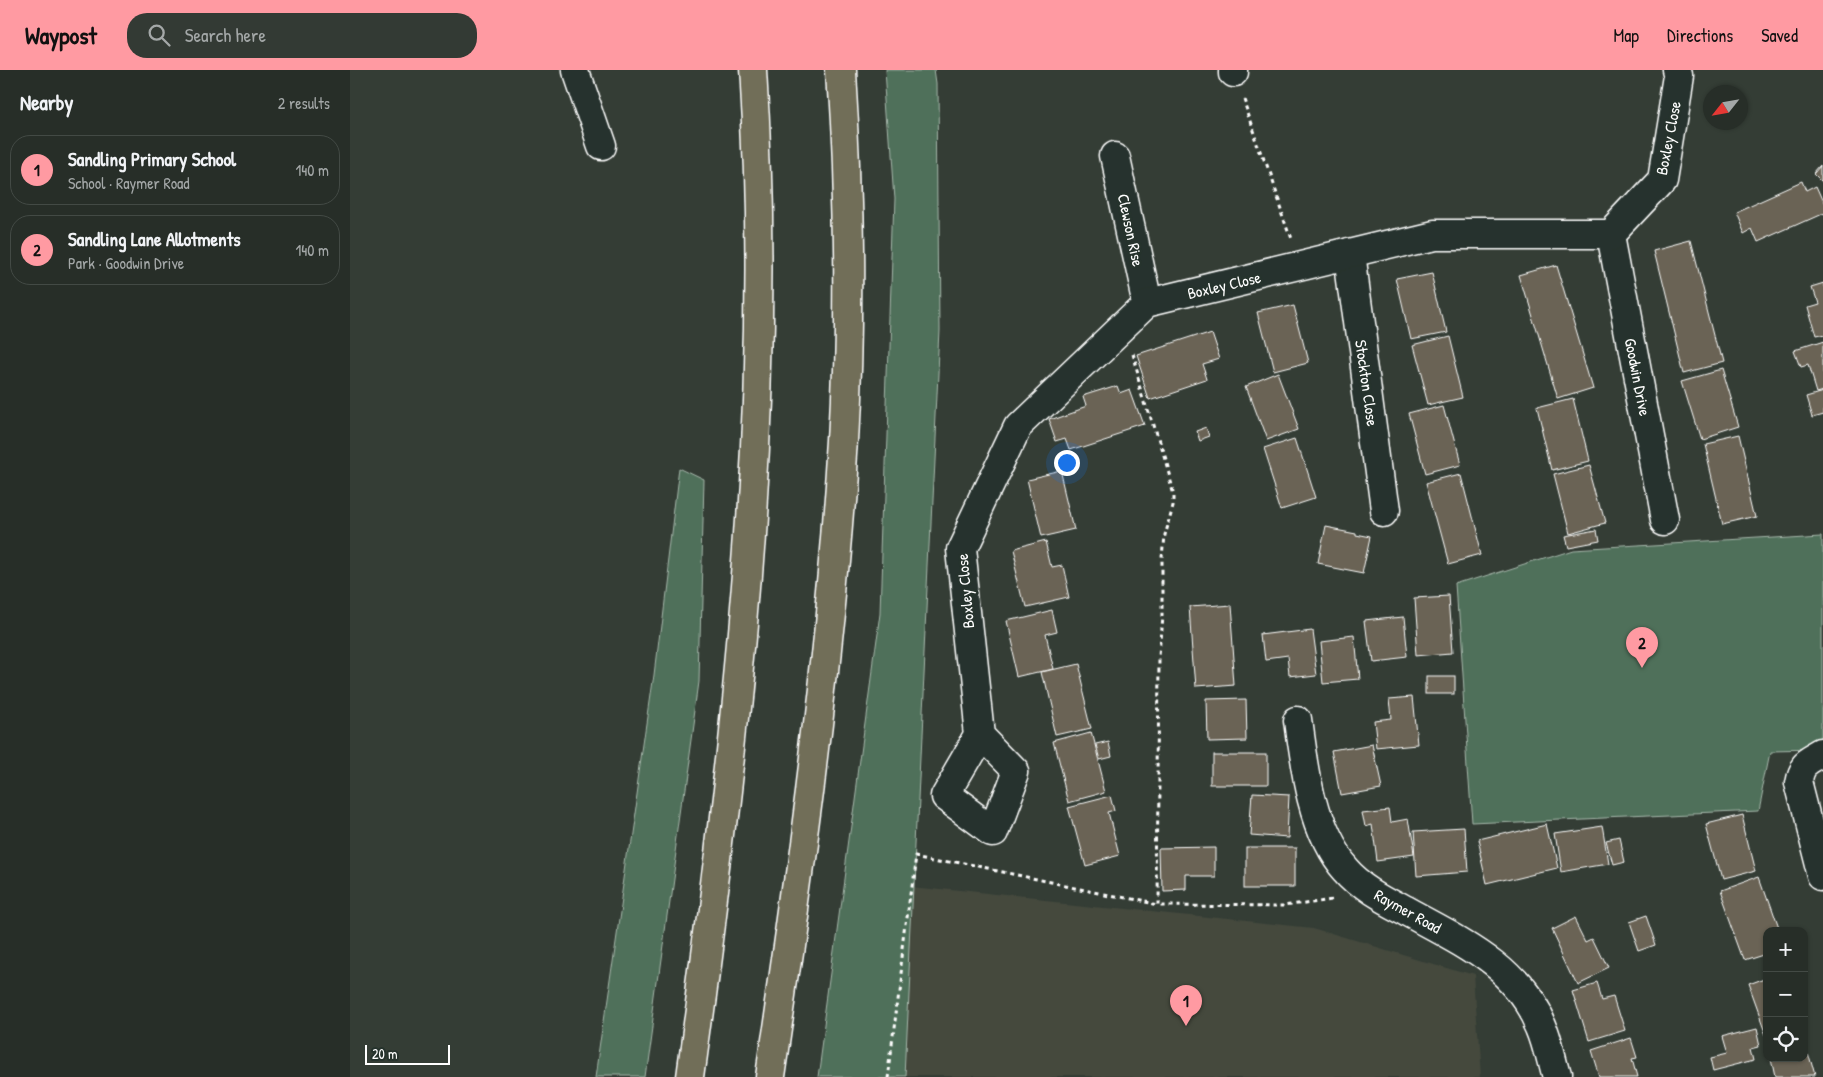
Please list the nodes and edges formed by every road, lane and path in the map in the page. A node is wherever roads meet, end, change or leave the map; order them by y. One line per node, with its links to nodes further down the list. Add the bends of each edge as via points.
1 (575, 70): 6 (street)
2 (753, 70): 21 (highway, via 760,317 749,551 731,752)
3 (841, 70): 22 (highway, via 849,255 844,440 831,600 800,867)
4 (1677, 70): 8 (street, Boxley Close, via 1680,76 1662,180)
5 (1233, 71): 10 (path)
6 (601, 146)
7 (1116, 156): 11 (street, Clewson Rise)
8 (1611, 234): 9 (street, Boxley Close, via 1432,234); 14 (street, Goodwin Drive)
9 (1350, 254): 10 (street, Boxley Close); 13 (street, Stockton Close)
10 (1301, 266): 11 (street, Boxley Close)
11 (1147, 303): 12 (street, Boxley Close)
12 (1123, 326): 16 (street, Boxley Close, via 1018,426 960,548); 20 (path, via 1173,492 1162,560)
13 (1384, 511)
14 (1665, 520)
15 (1298, 720): 19 (street, Raymer Road, via 1302,757 1325,841 1345,870)
16 (980, 734)
17 (1823, 755): 18 (street, via 1805,765 1799,782)
18 (1823, 876)
19 (1359, 883): 20 (path, via 1345,894 1333,898 1285,905); 24 (street, Raymer Road, via 1474,947 1499,966 1532,1005 1542,1026)
20 (1157, 904): 23 (path, via 916,854)
21 (690, 1077)
22 (770, 1077)
23 (888, 1077)
24 (1557, 1077)

